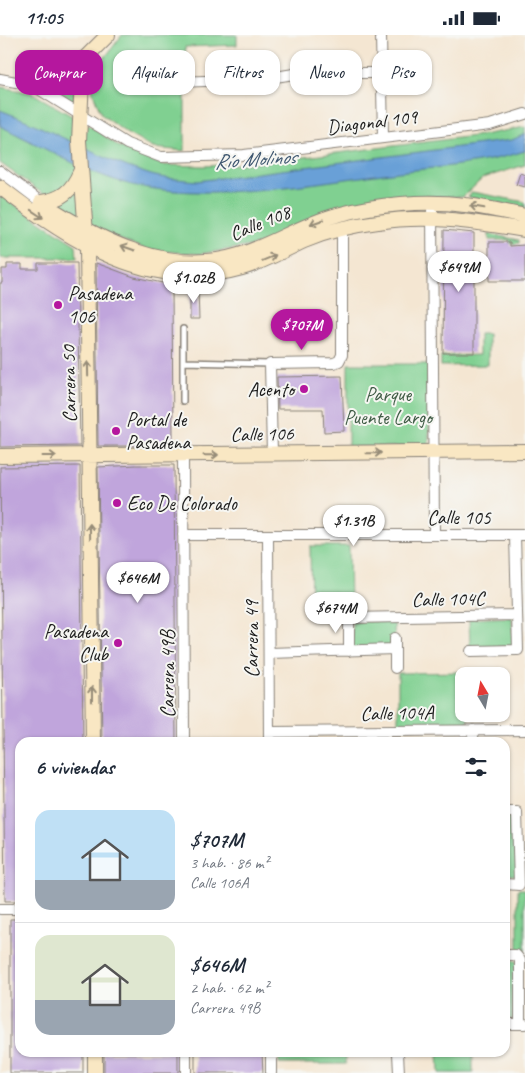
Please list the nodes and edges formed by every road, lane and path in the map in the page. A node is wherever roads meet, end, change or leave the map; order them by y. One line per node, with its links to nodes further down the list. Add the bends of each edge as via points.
1 (108, 35): 3 (street)
2 (382, 35): 4 (street)
3 (93, 50)
4 (382, 50)
5 (372, 73): 7 (street, via 300,73 263,79)
6 (0, 79): 8 (street)
7 (195, 81)
8 (15, 82)
9 (49, 95): 12 (street, Diagonal 109)
10 (81, 95): 12 (street, Carrera 50)
11 (382, 95): 14 (street)
12 (80, 113): 14 (street, Diagonal 109, via 127,144 161,157 244,155); 15 (street, Carrera 50)
13 (525, 114): 14 (street, Diagonal 109, via 490,125)
14 (383, 138)
15 (80, 169): 18 (street, via 67,193); 23 (street, Carrera 50)
16 (0, 171): 18 (street, Calle 108)
17 (0, 187): 24 (street, Calle 108, one-way to 24)
18 (41, 202): 23 (street, Calle 108)
19 (432, 211): 20 (street, Calle 108, one-way to 19, via 465,205); 21 (street, Calle 108); 22 (street, Calle 108); 23 (street, Calle 108, one-way to 23, via 379,207 338,214 240,255 208,260 177,261 155,257); 30 (street)
20 (525, 216)
21 (342, 229): 24 (street, Calle 108, one-way to 21, via 118,260 165,273 202,275 242,268); 27 (street, via 342,355 339,361)
22 (525, 230)
23 (86, 231): 24 (street, Carrera 50)
24 (87, 247): 34 (street, Carrera 50, one-way to 24)
25 (183, 329): 26 (lane)
26 (183, 362): 27 (lane); 28 (lane)
27 (270, 364): 31 (street)
28 (183, 401)
29 (525, 451): 30 (street, Calle 106)
30 (435, 452): 31 (street, Calle 106, one-way to 30); 37 (street)
31 (272, 454): 32 (street, Calle 106, one-way to 31)
32 (183, 455): 34 (street, Calle 106); 35 (street, Carrera 49B)
33 (0, 456): 34 (street, Calle 106, one-way to 34)
34 (89, 456): 46 (street, Carrera 50, one-way to 34)
35 (183, 535): 36 (street, Calle 105); 47 (street, Carrera 49B)
36 (268, 535): 37 (street, Calle 105); 42 (street, Carrera 49)
37 (434, 535): 38 (street, Calle 105)
38 (520, 535): 39 (street)
39 (517, 615): 40 (street, Calle 104C, via 349,618); 41 (street, via 518,650)
40 (349, 651): 42 (street); 43 (street, via 395,643)
41 (471, 651)
42 (268, 653): 48 (street, Carrera 49)
43 (395, 668)
44 (525, 729): 45 (street, Calle 104A)
45 (473, 730): 48 (street, Calle 104A); 49 (street)
46 (92, 737)
47 (184, 737)
48 (269, 737)
49 (472, 737)
50 (510, 812): 51 (street, via 517,812 519,885)
51 (510, 884)
52 (0, 909): 53 (street)
53 (15, 909)
54 (510, 955): 55 (street, via 519,956)
55 (522, 1024)
56 (95, 1057): 60 (street)
57 (186, 1057): 61 (street)
58 (271, 1057): 62 (street)
59 (398, 1057): 63 (street)
60 (95, 1073)
61 (186, 1073)
62 (271, 1073)
63 (399, 1073)

